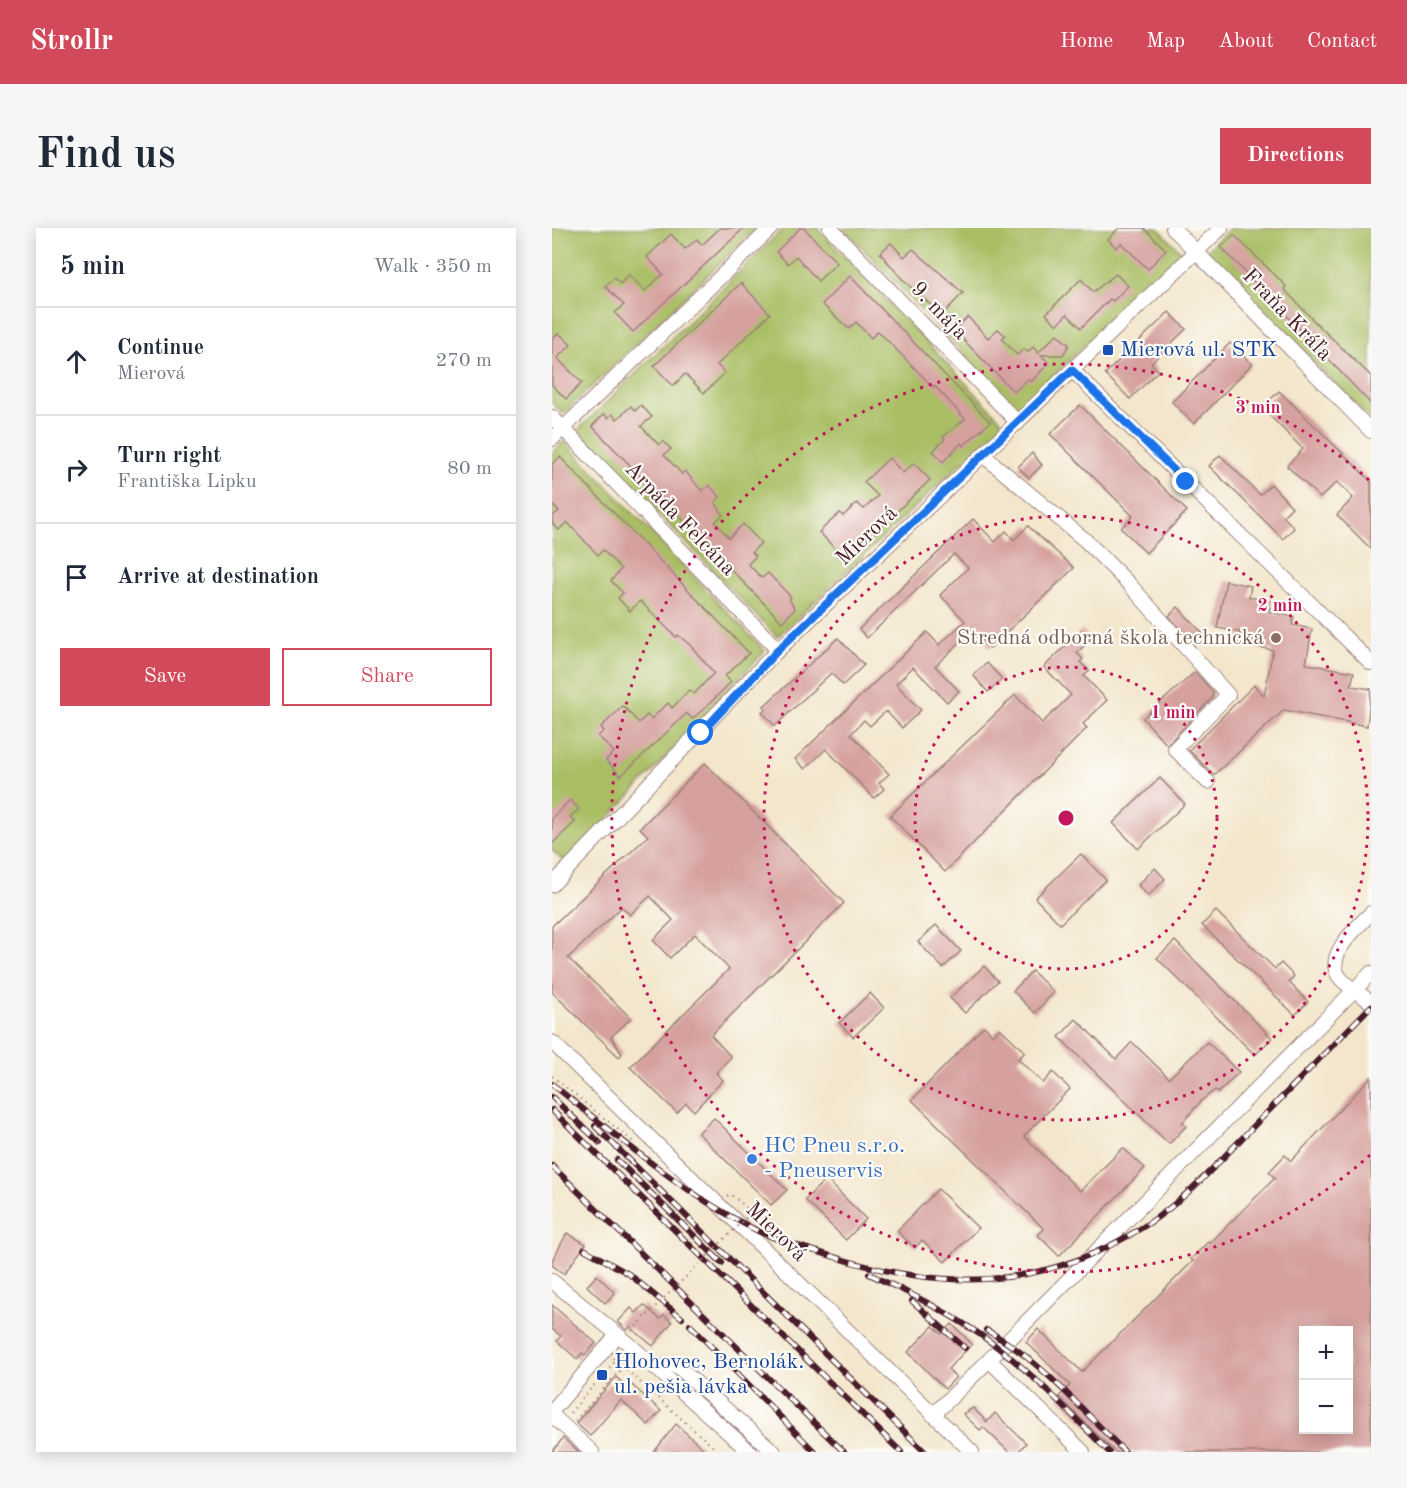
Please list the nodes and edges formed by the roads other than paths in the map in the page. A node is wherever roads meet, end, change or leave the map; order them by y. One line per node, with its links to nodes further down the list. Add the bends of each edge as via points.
1 (771, 228): 9 (street)
2 (830, 228): 8 (street, 9. mája)
3 (1173, 228): 5 (street, Fraňa Kráľa)
4 (1221, 228): 5 (street, Mierová)
5 (1196, 252): 6 (street, Mierová); 10 (street, Fraňa Kráľa)
6 (1072, 370): 8 (street, Mierová); 14 (street)
7 (552, 417): 9 (street, Arpáda Felcána)
8 (1018, 423): 12 (street, Mierová)
9 (563, 429): 11 (street); 13 (street, Arpáda Felcána)
10 (1371, 431)
11 (552, 439)
12 (983, 456): 13 (street, Mierová); 15 (street, via 1085,540 1130,584 1228,695 1175,749)
13 (778, 650): 17 (street, Mierová)
14 (1371, 663)
15 (1208, 782)
16 (552, 864): 17 (street)
17 (562, 874): 18 (street, Mierová)
18 (552, 885)
19 (1371, 913): 21 (street, via 1343,943 1336,964 1338,976)
20 (1371, 973): 21 (street)
21 (1356, 989): 22 (street); 26 (street)
22 (1371, 1002)
23 (552, 1042): 28 (street, Mierová)
24 (552, 1281): 25 (street)
25 (617, 1335): 27 (street); 29 (street)
26 (989, 1360): 28 (street); 34 (street)
27 (657, 1370): 31 (street); 32 (street, via 675,1364)
28 (933, 1415): 33 (street, Mierová)
29 (558, 1420): 30 (street)
30 (592, 1452)
31 (750, 1452)
32 (774, 1452)
33 (972, 1452)
34 (1083, 1452)

